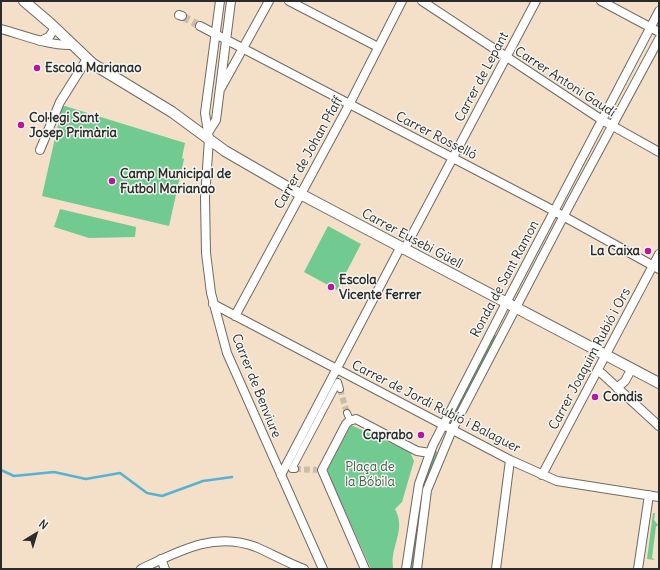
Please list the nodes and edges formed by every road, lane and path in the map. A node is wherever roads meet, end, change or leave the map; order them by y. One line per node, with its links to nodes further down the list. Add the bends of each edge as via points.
1 (24, 1): 12 (street, Carrer Eusebi Güell)
2 (220, 1): 16 (street, Carrer de Benviure)
3 (231, 1): 17 (street, Carrer de Benviure)
4 (269, 1): 22 (street)
5 (289, 1): 21 (street)
6 (402, 1): 21 (street, Carrer de Johan Pfaff)
7 (422, 1): 23 (street, Carrer Antoni Gaudí)
8 (536, 1): 23 (street, Carrer de Lepant)
9 (601, 1): 13 (street)
10 (659, 11): 13 (street, Ronda de Sant Ramon)
11 (200, 26): 16 (street, Carrer Rosselló)
12 (55, 28): 19 (street, via 49,37); 20 (street, Carrer Eusebi Güell)
13 (650, 28): 15 (street); 27 (street, Ronda de Sant Ramon)
14 (1, 29): 19 (street)
15 (659, 32)
16 (216, 34): 17 (street, Carrer Rosselló); 29 (street, Carrer de Benviure, via 205,113)
17 (226, 39): 22 (street, Carrer Rosselló); 25 (street, Carrer de Benviure)
18 (659, 39): 28 (street, Ronda de Sant Ramon)
19 (40, 41): 20 (street, via 63,46)
20 (72, 45): 24 (street, Carrer Eusebi Güell)
21 (378, 47): 26 (street, Carrer de Johan Pfaff)
22 (244, 49): 25 (street); 26 (street, Carrer Rosselló)
23 (505, 58): 27 (street, Carrer Antoni Gaudí); 32 (street, Carrer de Lepant)
24 (87, 59): 29 (street, Carrer Eusebi Güell); 30 (street, via 60,102)
25 (219, 92): 29 (street, Carrer de Benviure, via 216,120)
26 (349, 105): 32 (street, Carrer Rosselló); 33 (street, Carrer de Johan Pfaff)
27 (602, 120): 28 (street, Carrer Antoni Gaudí); 34 (street, Ronda de Sant Ramon)
28 (612, 126): 31 (street, Carrer Antoni Gaudí); 35 (street, Ronda de Sant Ramon)
29 (209, 135): 33 (street, Carrer Eusebi Güell, via 225,151); 40 (street, Carrer de Benviure, via 205,198 206,253)
30 (40, 150)
31 (659, 152)
32 (453, 158): 34 (street, Carrer Rosselló); 36 (street, Carrer de Lepant)
33 (300, 194): 36 (street, Carrer Eusebi Güell); 42 (street, Carrer de Johan Pfaff)
34 (554, 212): 35 (street, Carrer Rosselló); 39 (street, Ronda de Sant Ramon)
35 (563, 217): 38 (street, Carrer Rosselló); 41 (street, Ronda de Sant Ramon)
36 (402, 249): 39 (street, Carrer Eusebi Güell); 45 (street, Carrer de Lepant)
37 (659, 254): 38 (street, Carrer Joaquim Rubió i Ors)
38 (656, 267): 43 (street, Carrer Joaquim Rubió i Ors)
39 (506, 303): 41 (street, Carrer Eusebi Güell); 50 (street, Ronda de Sant Ramon)
40 (213, 304): 42 (street, Carrer de Jordi Rubió i Balaguer); 56 (street, Carrer de Benviure, via 227,353)
41 (515, 307): 43 (street, Carrer Eusebi Güell); 52 (street, Ronda de Sant Ramon)
42 (235, 316): 45 (street, Carrer de Jordi Rubió i Balaguer)
43 (606, 355): 44 (street, Carrer Eusebi Güell); 46 (street, Carrer Joaquim Rubió i Ors)
44 (632, 368): 47 (street); 48 (street, via 625,381)
45 (336, 370): 50 (street, Carrer de Jordi Rubió i Balaguer); 56 (street, Carrer de Lepant)
46 (598, 370): 48 (street); 57 (street, Carrer Joaquim Rubió i Ors)
47 (659, 383)
48 (617, 388): 51 (street, via 629,396)
49 (340, 389): 55 (street, via 338,382 292,469)
50 (443, 425): 52 (street, Carrer de Jordi Rubió i Balaguer); 53 (street, Ronda de Sant Ramon)
51 (659, 426)
52 (452, 430): 54 (street, Carrer de Jordi Rubió i Balaguer); 67 (street, Ronda de Sant Ramon, via 427,490)
53 (430, 453): 65 (street, via 417,451 359,420 348,417 320,470); 66 (street, Ronda de Sant Ramon, via 419,484)
54 (510, 460): 57 (street, Carrer de Jordi Rubió i Balaguer); 68 (street)
55 (295, 469)
56 (281, 475): 64 (street, Carrer de Benviure)
57 (542, 475): 58 (street, Carrer de Jordi Rubió i Balaguer, via 557,481)
58 (649, 495): 59 (street, Carrer de Jordi Rubió i Balaguer); 69 (street)
59 (659, 497)
60 (161, 560): 61 (street); 62 (street); 63 (street, via 203,542 231,541 256,547)
61 (141, 569)
62 (165, 569)
63 (304, 569)
64 (323, 569)
65 (365, 569)
66 (406, 569)
67 (417, 569)
68 (496, 569)
69 (638, 569)

